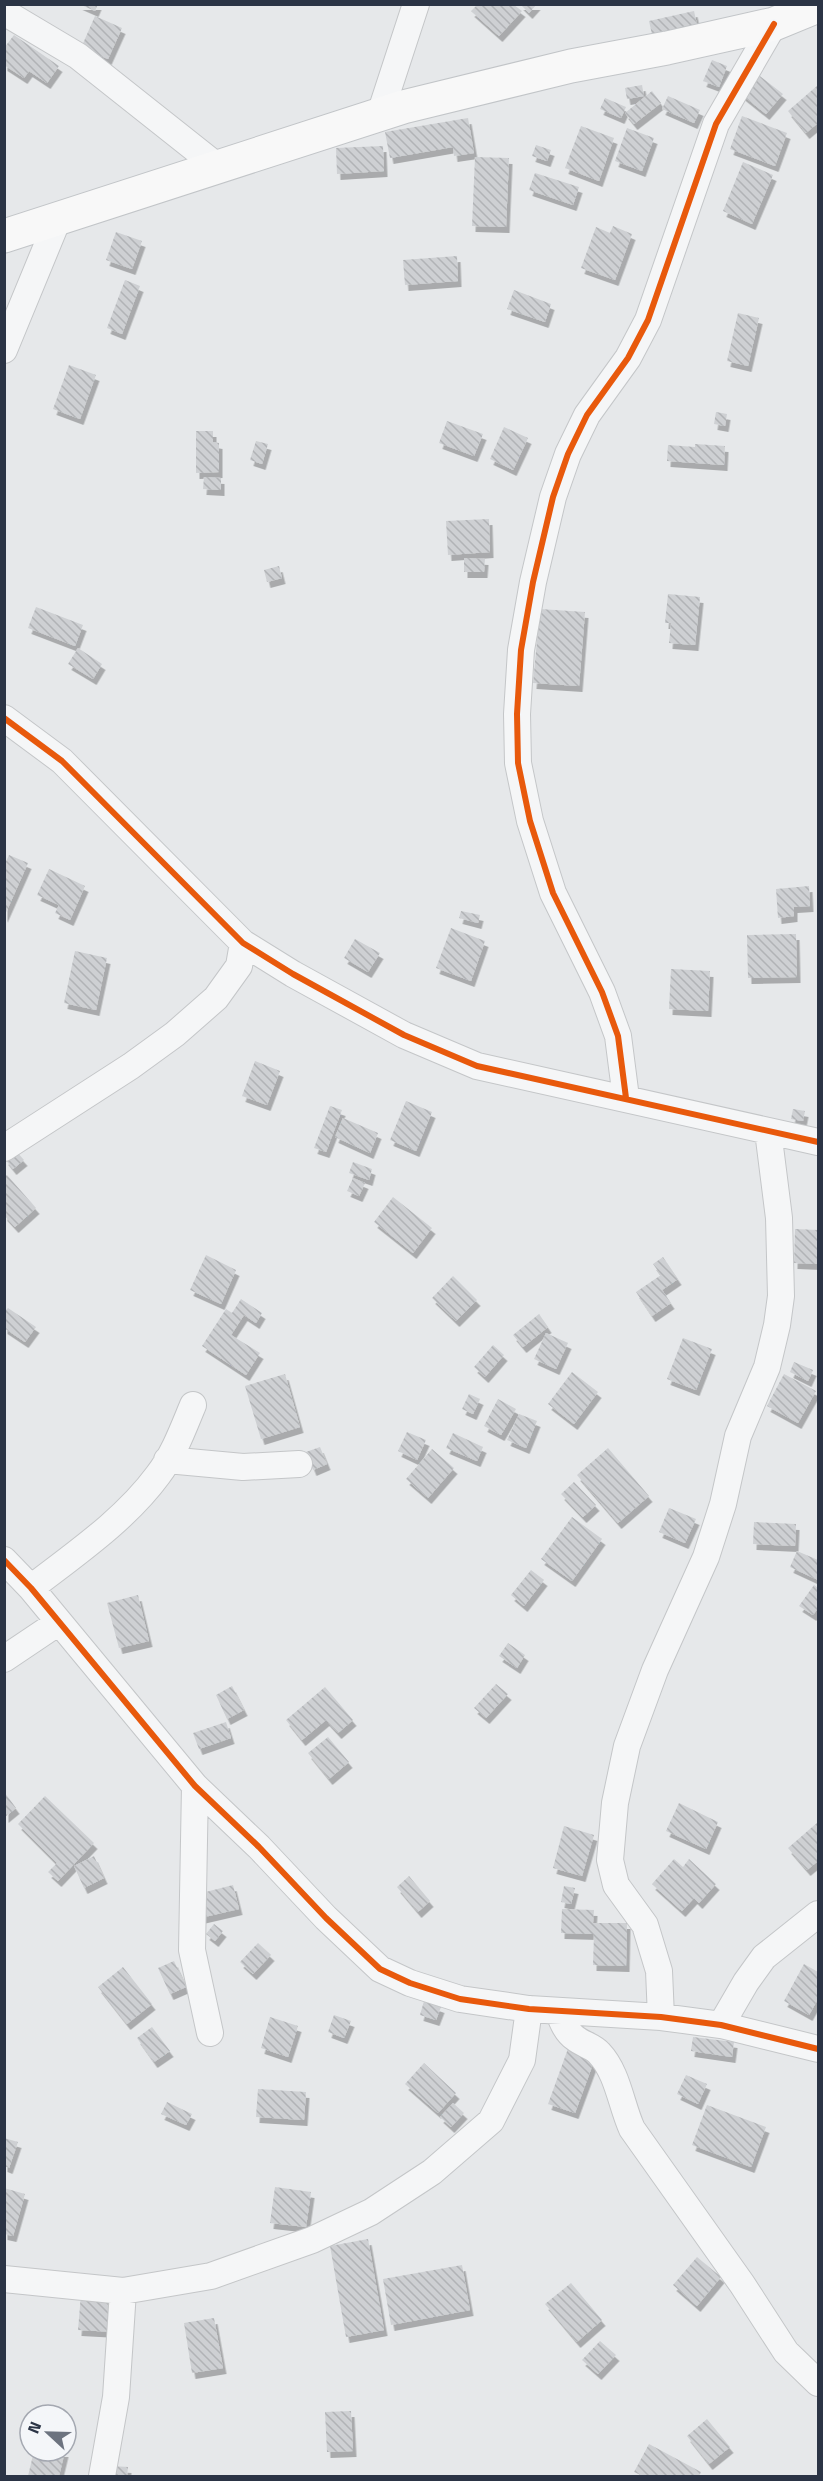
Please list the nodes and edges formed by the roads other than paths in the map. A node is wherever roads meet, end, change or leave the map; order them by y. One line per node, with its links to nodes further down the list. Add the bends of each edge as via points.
1 (416, 4): 5 (street)
2 (819, 6): 4 (main road)
3 (4, 12): 6 (street, via 78,56)
4 (774, 24): 5 (main road, via 571,66); 12 (street, via 716,124 648,320 628,358 587,415 568,454 553,497 521,650 518,763 530,821 553,893 602,992 618,1036)
5 (380, 114): 6 (main road)
6 (218, 167): 7 (main road)
7 (58, 219): 8 (main road); 9 (street)
8 (4, 236)
9 (4, 350)
10 (4, 718): 11 (street, via 62,761)
11 (243, 943): 12 (street, via 385,1025 477,1066); 15 (street, via 239,966 216,998 175,1034)
12 (626, 1098): 13 (street)
13 (768, 1131): 14 (street); 27 (street, via 779,1218 781,1296 777,1325 767,1367 738,1436 706,1557 651,1681 627,1746 615,1803 610,1860 616,1885 645,1924 659,1971)
14 (819, 1142)
15 (4, 1148)
16 (193, 1405): 17 (street)
17 (167, 1460): 18 (street, via 243,1467); 20 (street, via 128,1508)
18 (299, 1464)
19 (4, 1560): 20 (street)
20 (31, 1588): 21 (street)
21 (59, 1622): 22 (street); 23 (street)
22 (4, 1659)
23 (195, 1786): 25 (street, via 380,1969 460,1999); 29 (street, via 192,1950)
24 (819, 1914): 28 (street, via 764,1957)
25 (530, 2009): 26 (street); 32 (street, via 522,2060 491,2121 432,2172 371,2212 312,2240 212,2276)
26 (558, 2011): 27 (street); 33 (street, via 574,2038 599,2052 619,2090 632,2129 786,2352)
27 (661, 2017): 28 (street)
28 (721, 2025): 30 (street)
29 (210, 2033)
30 (819, 2049)
31 (4, 2279): 32 (street)
32 (123, 2291): 34 (street, via 116,2397)
33 (819, 2383)
34 (102, 2476)

